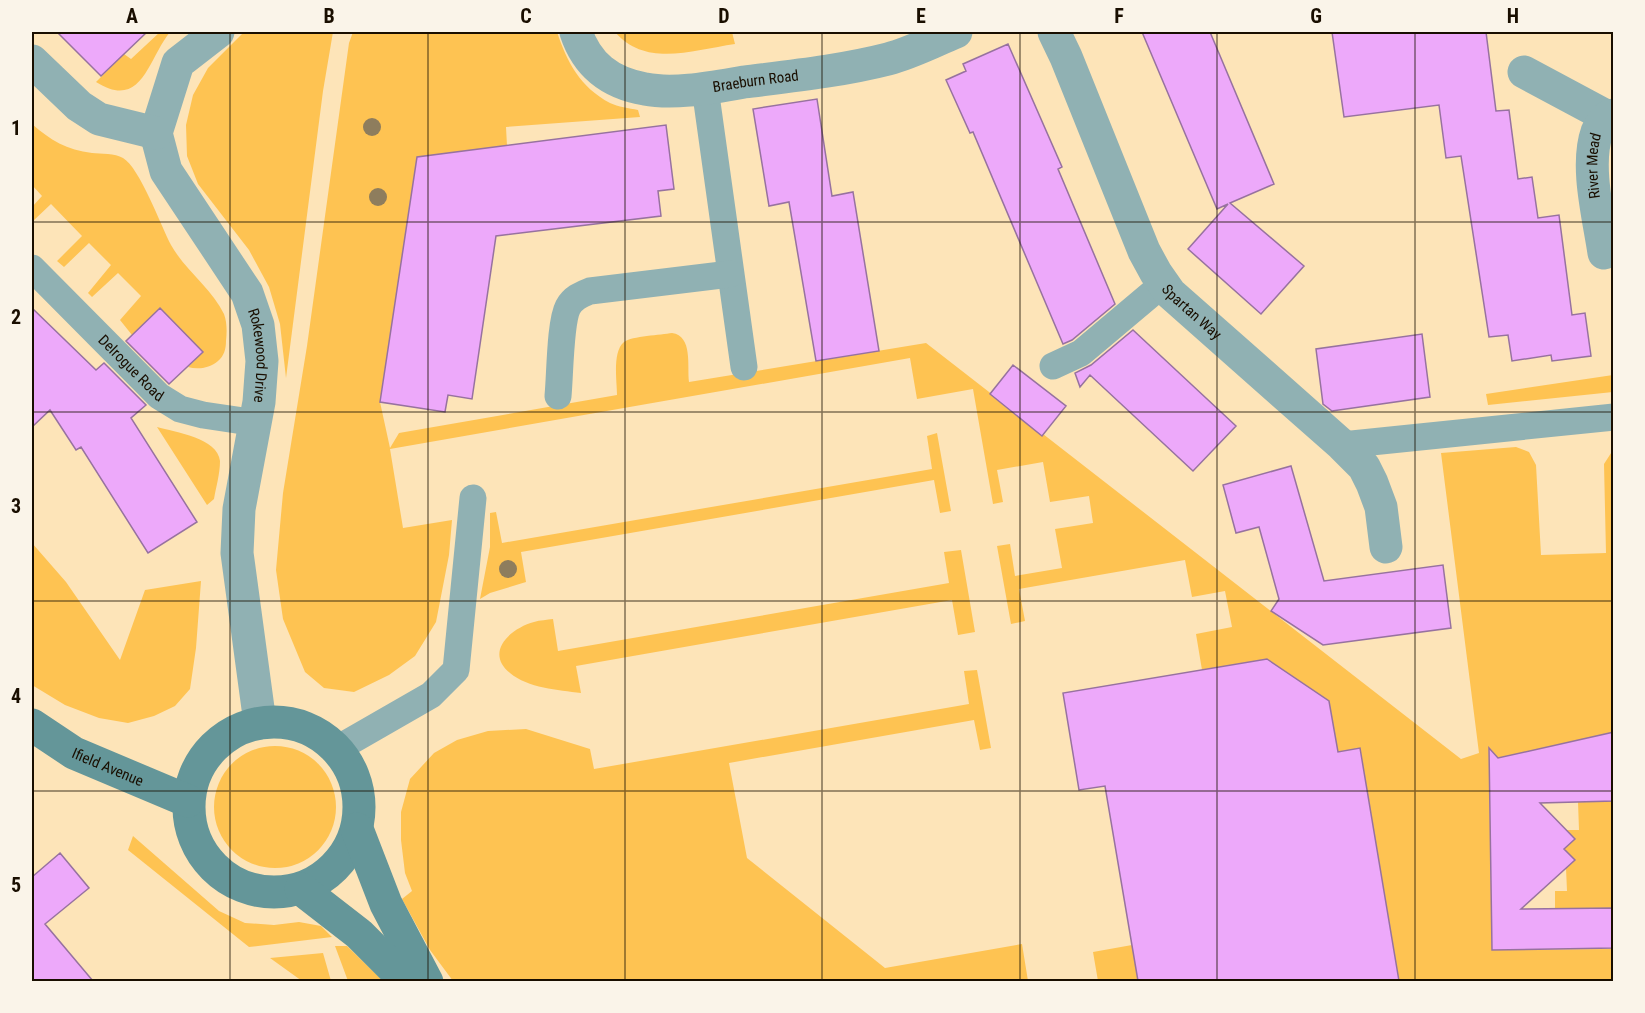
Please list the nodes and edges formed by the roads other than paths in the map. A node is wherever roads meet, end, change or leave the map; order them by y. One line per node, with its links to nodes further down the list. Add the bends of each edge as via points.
1 (218, 32): 9 (street, via 178,63)
2 (576, 32): 7 (street, Braeburn Road, via 597,69 617,81 645,89)
3 (956, 32): 7 (street, Braeburn Road, via 889,59)
4 (1054, 32): 13 (street, Spartan Way, via 1144,251)
5 (32, 61): 9 (street, via 79,106 99,119)
6 (1524, 72): 8 (street, River Mead)
7 (705, 88): 12 (lane)
8 (1611, 116): 10 (street, River Mead, via 1597,131 1593,161)
9 (156, 133): 18 (street, Rokewood Drive, via 166,171 247,293 258,325 262,361)
10 (1604, 253)
11 (32, 268): 18 (lane, Delrogue Road, via 159,396 180,409)
12 (730, 274): 15 (lane); 16 (lane, via 590,291 576,297 567,309)
13 (1163, 284): 14 (lane, via 1081,353); 19 (street, Spartan Way)
14 (1053, 366)
15 (744, 367)
16 (558, 396)
17 (1614, 417): 19 (lane)
18 (256, 423): 22 (street, Rokewood Drive, via 239,508 237,553)
19 (1342, 445): 21 (street, Spartan Way, via 1364,467 1372,483 1381,507)
20 (472, 498): 24 (lane, via 456,670 431,695)
21 (1386, 547)
22 (260, 723): 24 (street, via 288,723 315,732); 25 (street, via 233,732 209,752 195,774)
23 (32, 725): 25 (street, Ifield Avenue, via 74,753)
24 (337, 749): 26 (street, via 353,773 360,801)
25 (188, 801): 27 (street, via 191,829 202,854 221,875 246,888 274,893)
26 (357, 829): 27 (street, via 345,854 326,876); 29 (street, via 386,904)
27 (301, 888): 28 (street, via 359,934)
28 (407, 981)
29 (427, 981)

